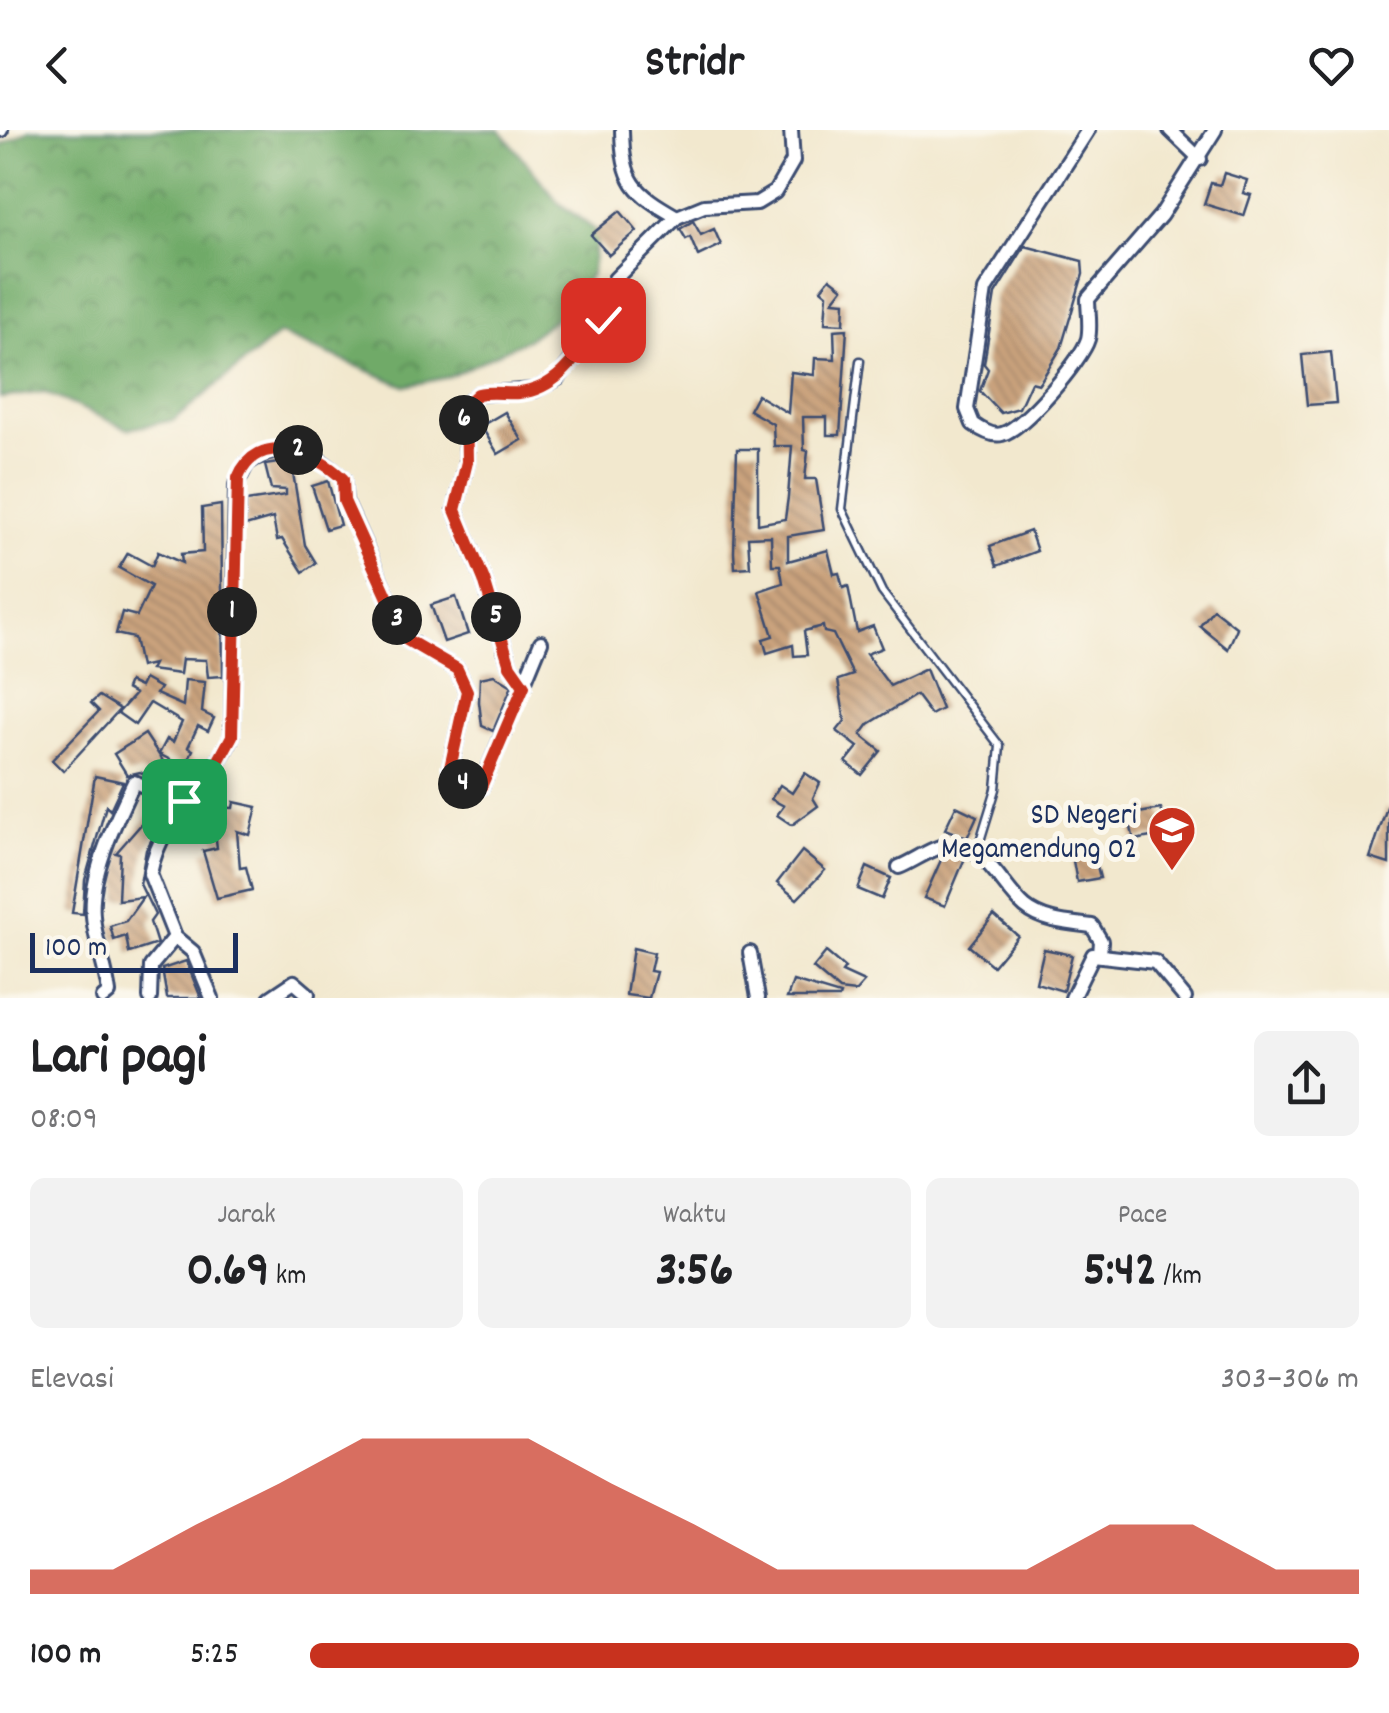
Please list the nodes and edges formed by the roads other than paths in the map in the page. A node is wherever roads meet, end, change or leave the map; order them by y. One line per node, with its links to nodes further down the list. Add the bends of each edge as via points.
1 (622, 130): 7 (street, via 622,169 644,198)
2 (791, 130): 7 (street, via 792,161 775,192 757,204 704,206)
3 (1088, 130): 6 (street, via 985,290 968,409 972,424 992,434 1016,426 1079,357 1088,339 1088,299 1098,282 1142,240)
4 (1170, 130): 6 (street)
5 (1215, 130): 6 (street)
6 (1200, 160)
7 (677, 217): 10 (street, via 615,280 603,320 558,378 535,390 478,394 466,405 467,462 455,510 510,666)
8 (860, 360): 12 (lane, via 842,509 882,592 1000,746 996,789)
9 (541, 642): 10 (street)
10 (524, 686): 11 (street, via 481,787 467,786 450,768 464,680 448,662 407,640 344,501 343,479 307,451 285,448 254,458 236,485 232,736 213,771)
11 (184, 801): 14 (street, via 164,831 150,874); 19 (street, via 134,782 122,808 93,915 106,963 109,992)
12 (976, 854): 13 (street, via 944,845); 16 (street, via 1026,908 1092,926 1102,940)
13 (899, 867)
14 (175, 937): 20 (street, via 151,966); 21 (street, via 193,952)
15 (750, 953): 23 (street)
16 (1100, 955): 18 (street, via 1155,962); 24 (street, via 1084,966)
17 (308, 994): 22 (street, via 294,982)
18 (1180, 997)
19 (103, 998)
20 (150, 998)
21 (212, 998)
22 (270, 998)
23 (758, 998)
24 (1072, 998)

